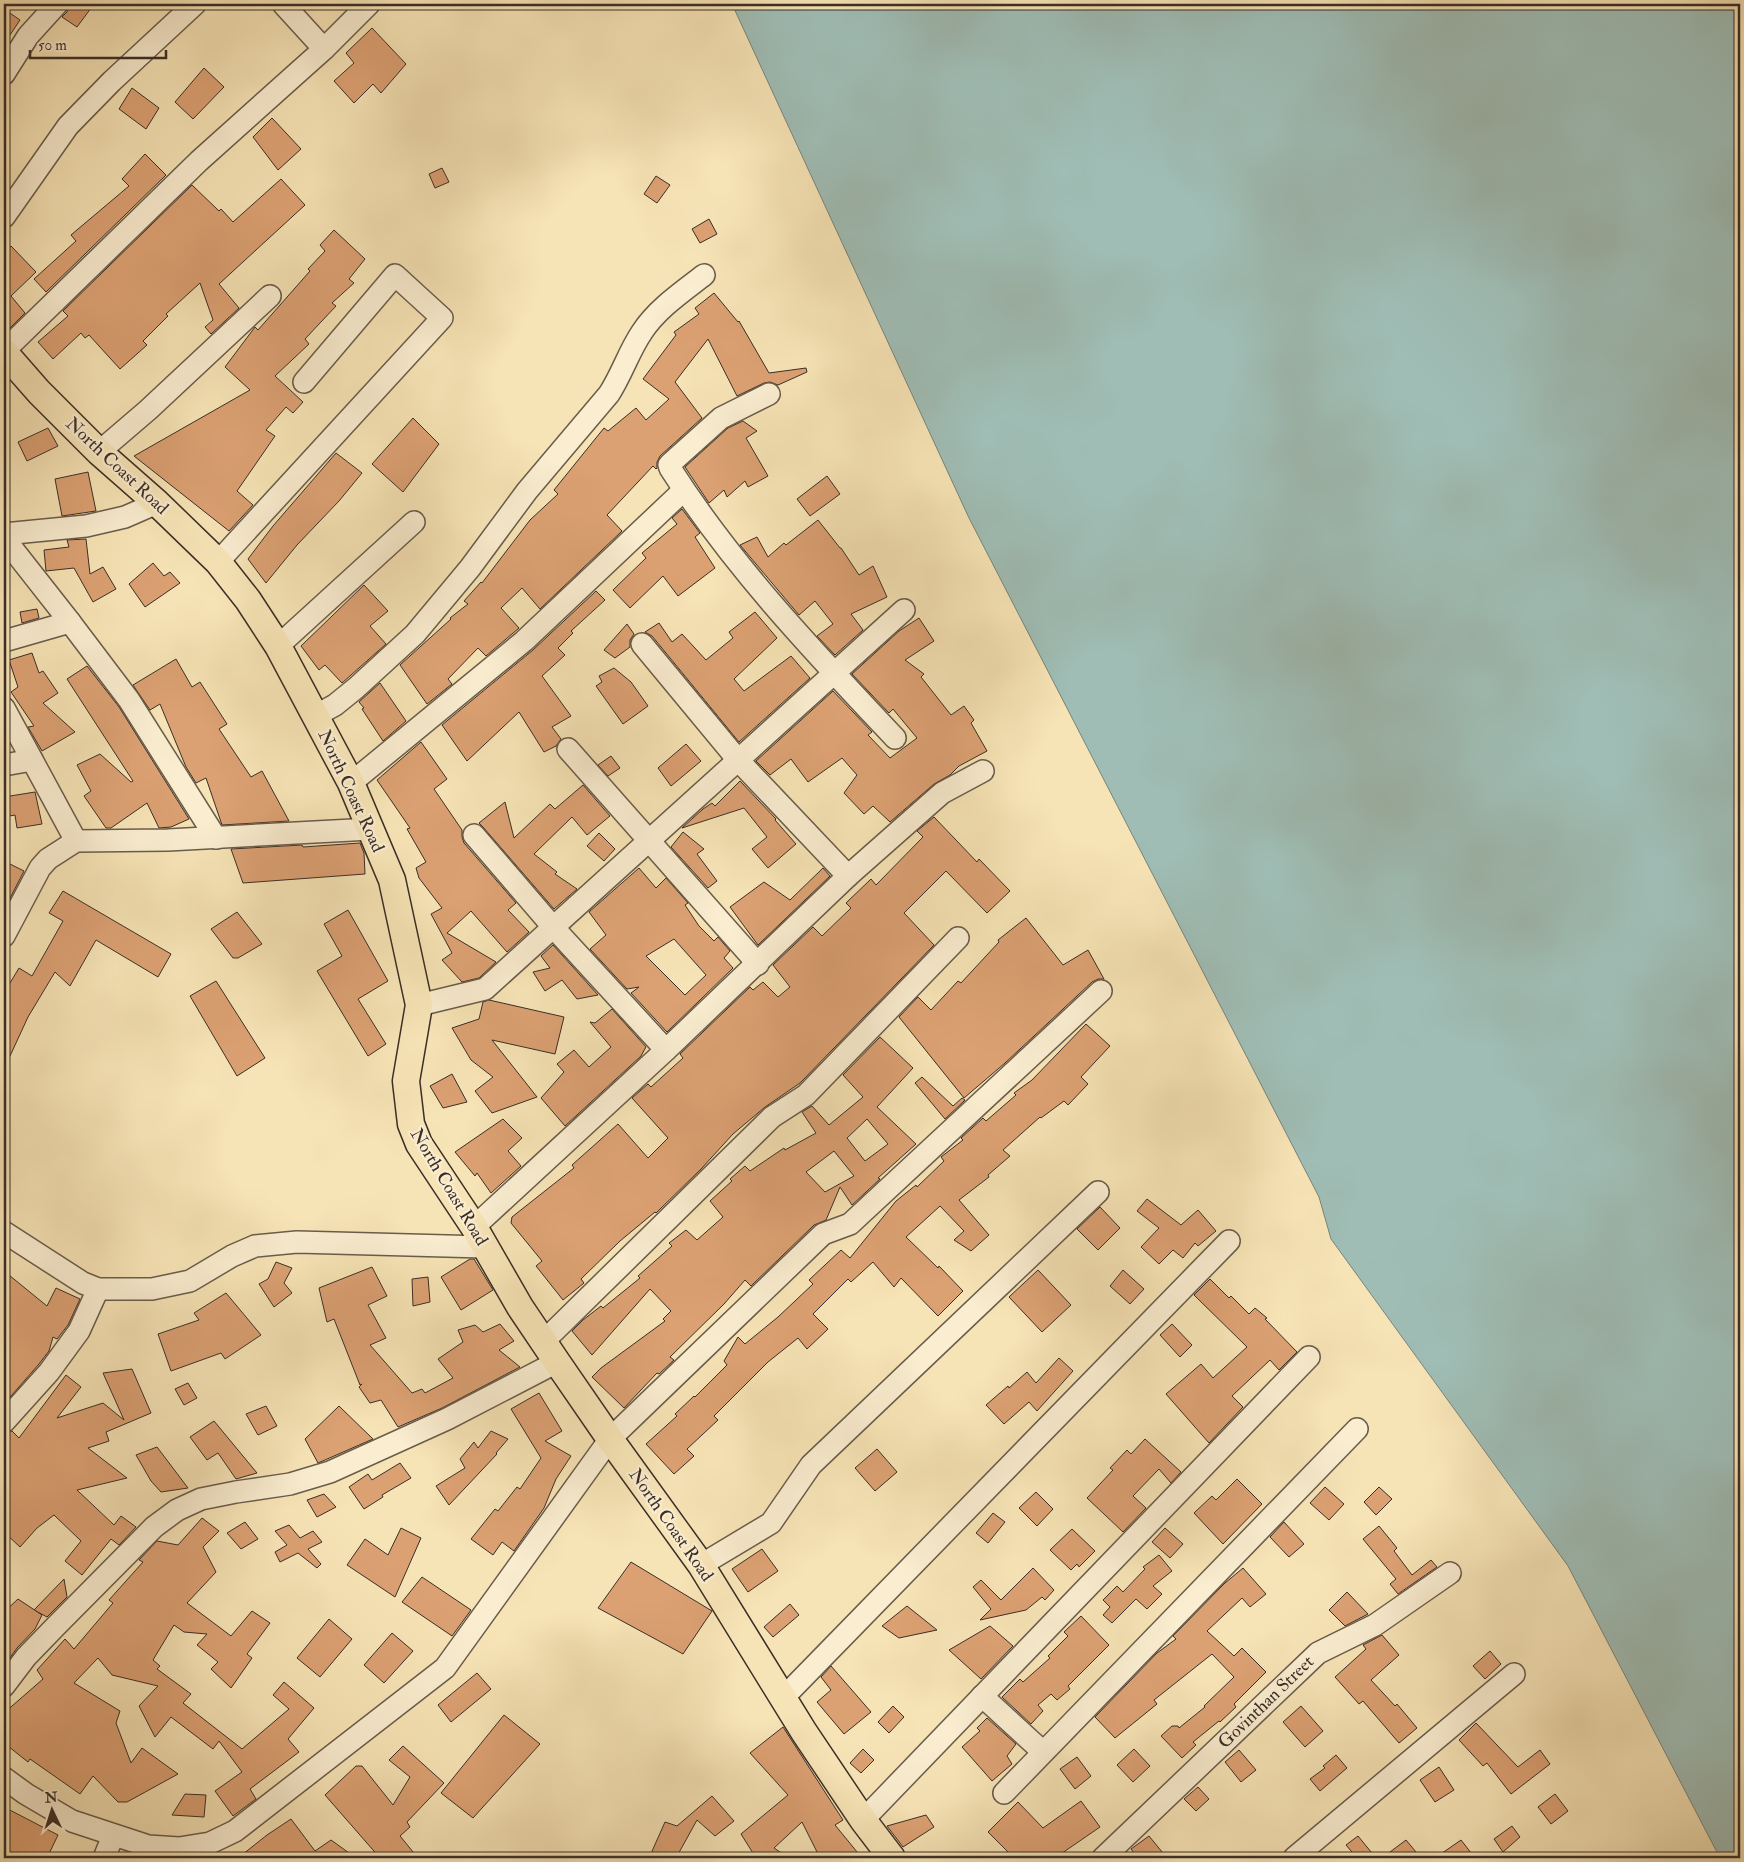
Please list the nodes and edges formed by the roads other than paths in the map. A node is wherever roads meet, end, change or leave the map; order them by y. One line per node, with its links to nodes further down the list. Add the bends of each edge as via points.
1 (57, 4): 6 (street, via 28,36)
2 (195, 4): 7 (street, via 68,126)
3 (283, 4): 5 (street)
4 (369, 4): 5 (street)
5 (324, 49): 10 (street, via 199,162)
6 (4, 74)
7 (4, 218)
8 (704, 275): 27 (street, via 654,316 640,334 609,394 527,491 470,568 415,634 356,688)
9 (270, 296): 13 (street)
10 (4, 352): 13 (main road, North Coast Road)
11 (304, 382): 19 (street, via 395,275 442,318)
12 (769, 394): 14 (street, via 721,418 672,462 670,468)
13 (99, 452): 15 (main road, North Coast Road)
14 (684, 490): 25 (street, via 746,572); 34 (street, via 524,641)
15 (157, 503): 17 (street, via 125,517 86,526); 19 (main road, North Coast Road)
16 (414, 522): 24 (street)
17 (4, 534)
18 (4, 538): 21 (street)
19 (218, 562): 24 (main road, North Coast Road)
20 (904, 610): 25 (street)
21 (70, 622): 22 (street); 37 (street, via 129,700)
22 (4, 640)
23 (642, 644): 31 (street)
24 (278, 646): 27 (main road, North Coast Road)
25 (834, 673): 28 (street); 31 (street)
26 (4, 708): 30 (street)
27 (315, 716): 34 (main road, North Coast Road)
28 (895, 738)
29 (568, 748): 38 (street)
30 (32, 760): 32 (street); 39 (street)
31 (738, 760): 38 (street); 40 (street)
32 (4, 764)
33 (982, 771): 40 (street, via 942,793)
34 (351, 783): 35 (main road, North Coast Road)
35 (371, 829): 37 (street); 46 (main road, North Coast Road, via 392,880)
36 (474, 835): 41 (street)
37 (216, 838): 39 (street)
38 (649, 840): 41 (street); 44 (street)
39 (76, 841): 42 (street, via 40,868)
40 (848, 876): 44 (street)
41 (553, 927): 46 (street, via 485,989); 47 (street)
42 (4, 936)
43 (958, 938): 53 (street, via 806,1095 772,1117)
44 (758, 964): 47 (street)
45 (1101, 991): 57 (street, via 850,1224 823,1234)
46 (418, 1005): 50 (main road, North Coast Road, via 406,1081 411,1124 419,1144)
47 (666, 1050): 50 (street)
48 (1098, 1192): 58 (street, via 811,1465 771,1523)
49 (4, 1232): 52 (street, via 83,1283)
50 (479, 1237): 52 (street, via 255,1246 190,1281 152,1289); 53 (main road, North Coast Road)
51 (1228, 1241): 63 (street)
52 (98, 1289): 55 (street, via 79,1332 49,1372)
53 (550, 1352): 57 (main road, North Coast Road); 61 (street, via 447,1419 330,1472 290,1484 201,1499 177,1510 154,1527 56,1626)
54 (1310, 1356): 62 (street)
55 (4, 1422)
56 (1357, 1429): 64 (street)
57 (610, 1440): 58 (main road, North Coast Road); 68 (street, via 445,1668 235,1831 210,1843 179,1848 148,1846)
58 (701, 1565): 63 (main road, North Coast Road)
59 (1450, 1573): 71 (street, Govinthan Street, via 1375,1624 1318,1653)
60 (1514, 1674): 72 (street)
61 (4, 1686)
62 (982, 1696): 64 (street); 67 (street)
63 (783, 1698): 67 (main road, North Coast Road)
64 (1043, 1752): 66 (street)
65 (4, 1778): 68 (street, via 72,1821)
66 (1004, 1793)
67 (862, 1820): 70 (main road, North Coast Road)
68 (113, 1836): 69 (street)
69 (104, 1858)
70 (892, 1858)
71 (1103, 1858)
72 (1294, 1858)

